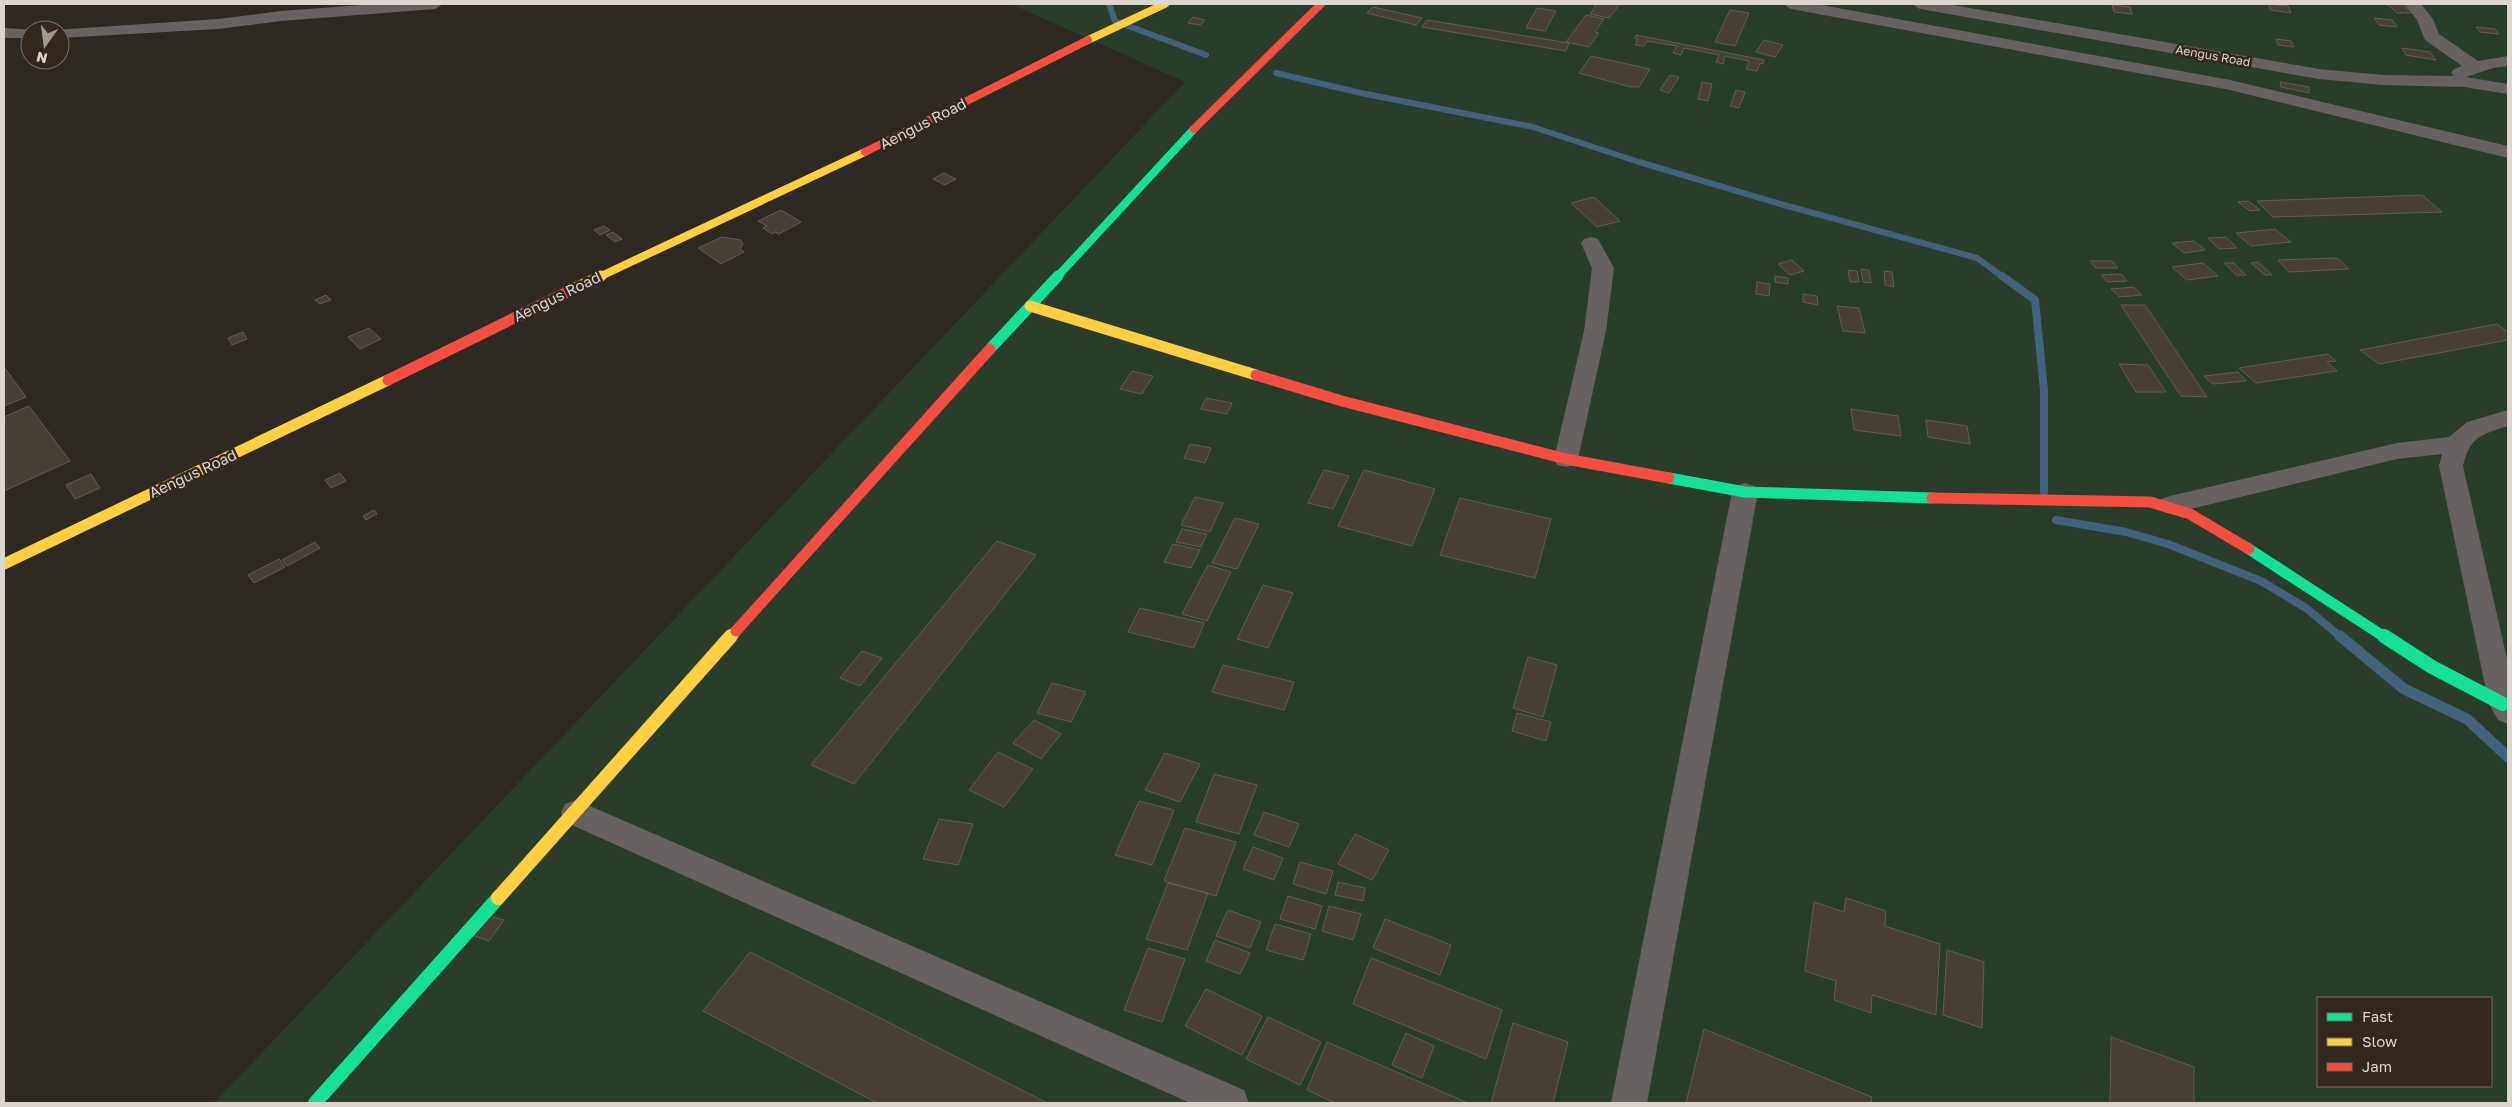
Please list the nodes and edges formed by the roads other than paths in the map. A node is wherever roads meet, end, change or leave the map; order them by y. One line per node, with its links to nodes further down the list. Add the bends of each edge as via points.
1 (435, 4): 7 (street, via 218,24)
2 (1165, 4): 22 (street, Aengus Road, via 1011,77 941,116 566,292 285,431)
3 (1321, 4): 16 (street, via 1206,115)
4 (1792, 4): 14 (street, via 2230,85)
5 (1920, 4): 12 (street, Aengus Road, via 2327,75)
6 (2413, 4): 11 (street, via 2425,19 2432,36)
7 (70, 32)
8 (20, 33): 9 (street)
9 (4, 34)
10 (2508, 60): 11 (street)
11 (2476, 68): 12 (street)
12 (2438, 80): 13 (street, Aengus Road)
13 (2508, 90)
14 (2508, 152)
15 (1591, 243): 19 (street, via 1603,268 1596,331)
16 (1030, 306): 19 (street, via 1333,399); 24 (street)
17 (2508, 418): 18 (street, via 2475,428)
18 (2456, 444): 21 (street, via 2397,451); 23 (street, via 2451,466)
19 (1566, 458): 20 (street)
20 (1745, 492): 21 (street, via 2012,501 2127,501); 27 (street)
21 (2170, 505): 23 (street, via 2211,524 2432,667)
22 (4, 564)
23 (2505, 708)
24 (576, 812): 25 (street); 26 (street)
25 (316, 1103)
26 (1231, 1103)
27 (1629, 1103)

